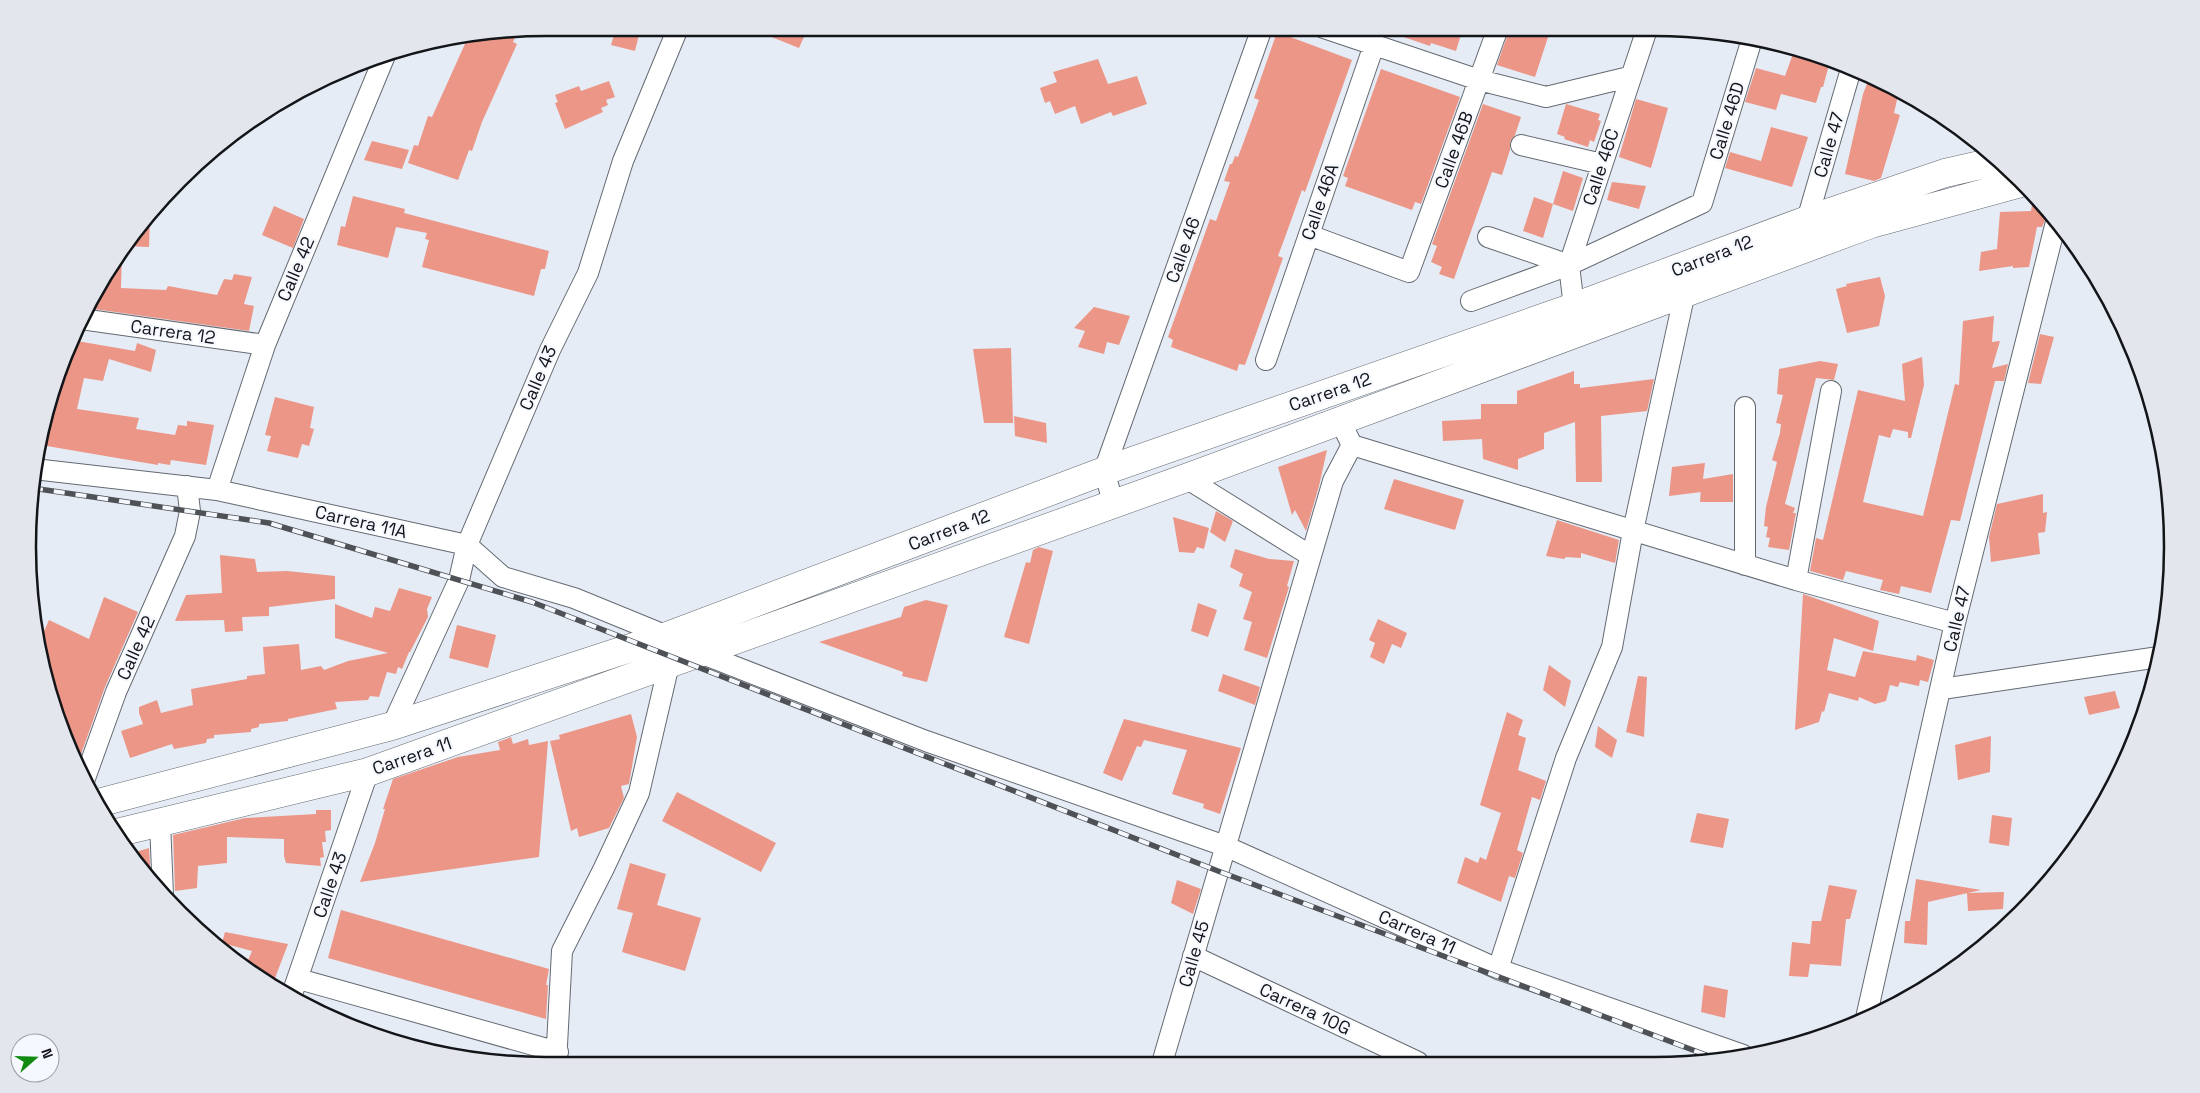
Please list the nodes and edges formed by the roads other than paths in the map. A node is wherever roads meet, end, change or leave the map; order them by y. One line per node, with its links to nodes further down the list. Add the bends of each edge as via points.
1 (675, 36): 38 (street, Calle 43, via 623,161 588,273 550,350)
2 (1259, 36): 32 (street, Calle 46)
3 (1348, 36): 6 (street)
4 (1495, 36): 11 (street, Calle 46B)
5 (1644, 36): 10 (street, Calle 46C)
6 (1374, 45): 11 (street); 18 (street, Calle 46A)
7 (1750, 46): 20 (street, Calle 46D, via 1702,202)
8 (382, 63): 25 (street, Calle 42)
9 (1849, 75): 16 (street, Calle 47)
10 (1629, 77): 11 (street, via 1546,96); 14 (street, Calle 46C)
11 (1479, 80): 18 (street, Calle 46B, via 1409,272)
12 (1521, 145): 14 (street)
13 (1990, 163): 16 (main road, Carrera 12, via 1945,173)
14 (1602, 164): 20 (street, Calle 46C)
15 (2013, 185): 21 (main road, Carrera 12, via 1872,224)
16 (1806, 220): 23 (main road, Carrera 12)
17 (2054, 231): 42 (street, Calle 47)
18 (1309, 235): 26 (street, Calle 46A)
19 (1488, 237): 20 (street)
20 (1569, 266): 22 (street); 23 (street, Calle 46C)
21 (1685, 292): 29 (main road, Carrera 12); 37 (street)
22 (1471, 301)
23 (1574, 307): 32 (main road, Carrera 12)
24 (89, 320): 25 (street, Carrera 12)
25 (265, 345): 35 (street, Calle 42)
26 (1266, 360)
27 (1831, 391): 41 (street)
28 (1745, 407): 40 (street)
29 (1340, 421): 30 (street); 33 (main road, Carrera 12)
30 (1352, 445): 37 (street); 39 (street, Calle 45, via 1333,481)
31 (43, 470): 34 (street, Carrera 11A)
32 (1104, 471): 36 (street); 43 (main road, Carrera 12)
33 (1186, 478): 36 (main road, Carrera 12); 39 (street)
34 (187, 486): 35 (street, Carrera 11A); 49 (street, Calle 42, via 190,511 185,536 116,692)
35 (217, 490): 38 (street, Carrera 11A)
36 (1114, 505): 44 (main road, Carrera 12)
37 (1633, 531): 40 (street); 57 (street, via 1612,646 1566,758)
38 (467, 545): 43 (street, Carrera 11A, via 502,576 574,598); 48 (street, Calle 43, via 459,580)
39 (1311, 556): 54 (street, Calle 45)
40 (1745, 564): 41 (street)
41 (1796, 580): 42 (street)
42 (1955, 623): 47 (street, Calle 47)
43 (667, 636): 44 (street, Carrera 11A); 48 (main road, Carrera 11)
44 (700, 653): 46 (main road, Carrera 11); 54 (street, Carrera 11, via 926,741)
45 (2151, 658): 47 (street)
46 (669, 664): 50 (main road, Carrera 11); 63 (street, via 639,794 562,951)
47 (1942, 689): 60 (street, Calle 47)
48 (392, 726): 51 (main road, Carrera 11)
49 (88, 770)
50 (368, 772): 52 (main road, Carrera 11); 58 (street, Calle 43)
51 (105, 801)
52 (160, 822): 53 (main road, Carrera 11); 55 (street)
53 (123, 831)
54 (1225, 846): 56 (street, Calle 45); 57 (street, Carrera 11)
55 (163, 882)
56 (1193, 956): 64 (street, Calle 45); 65 (street, Carrera 10G)
57 (1498, 969): 61 (street, Carrera 11)
58 (299, 978): 59 (street, Calle 43); 62 (street)
59 (295, 990)
60 (1868, 1009)
61 (1731, 1050)
62 (554, 1057)
63 (557, 1057)
64 (1164, 1057)
65 (1402, 1057)

